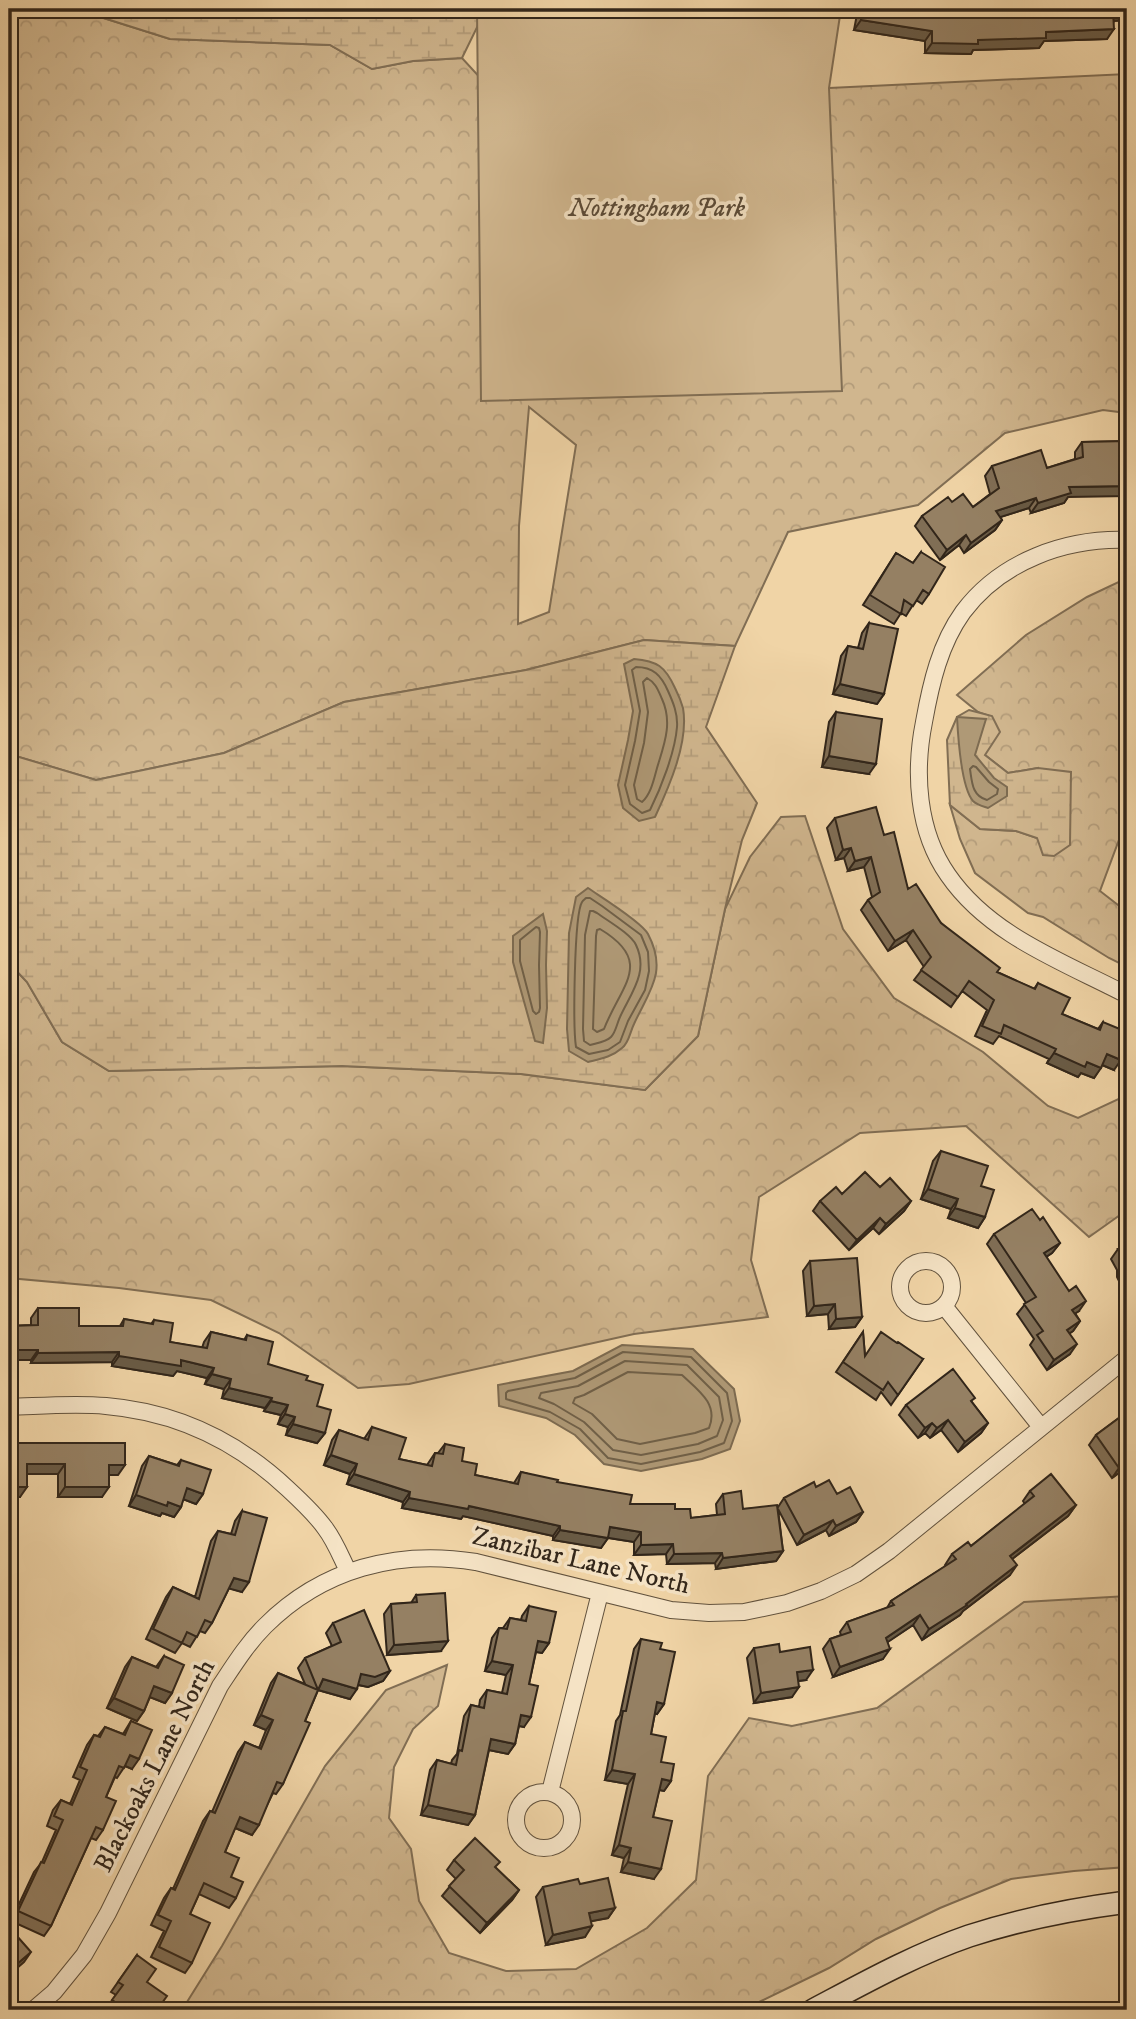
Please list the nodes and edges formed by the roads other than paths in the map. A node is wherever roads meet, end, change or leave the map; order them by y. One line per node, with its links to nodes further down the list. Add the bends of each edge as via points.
1 (1127, 540): 2 (street, via 1096,540 1046,551 1002,576 964,612 931,683 921,737 919,785 932,843 964,897 1012,935)
2 (1127, 995)
3 (944, 1306): 6 (street)
4 (1127, 1359): 6 (street, Zanzibar Lane North)
5 (9, 1407): 7 (street, via 136,1410 208,1432 262,1466 304,1503 326,1529)
6 (1041, 1427): 8 (street, Zanzibar Lane North, via 889,1551 821,1591 744,1612 709,1613 671,1610)
7 (348, 1571): 8 (street, Zanzibar Lane North, via 382,1562 447,1557); 11 (street, Blackoaks Lane North, via 292,1602 239,1656 84,1955)
8 (600, 1593): 9 (street)
9 (550, 1793)
10 (1127, 1902): 12 (street, via 1054,1913 968,1937 900,1965)
11 (33, 2010)
12 (813, 2010)

